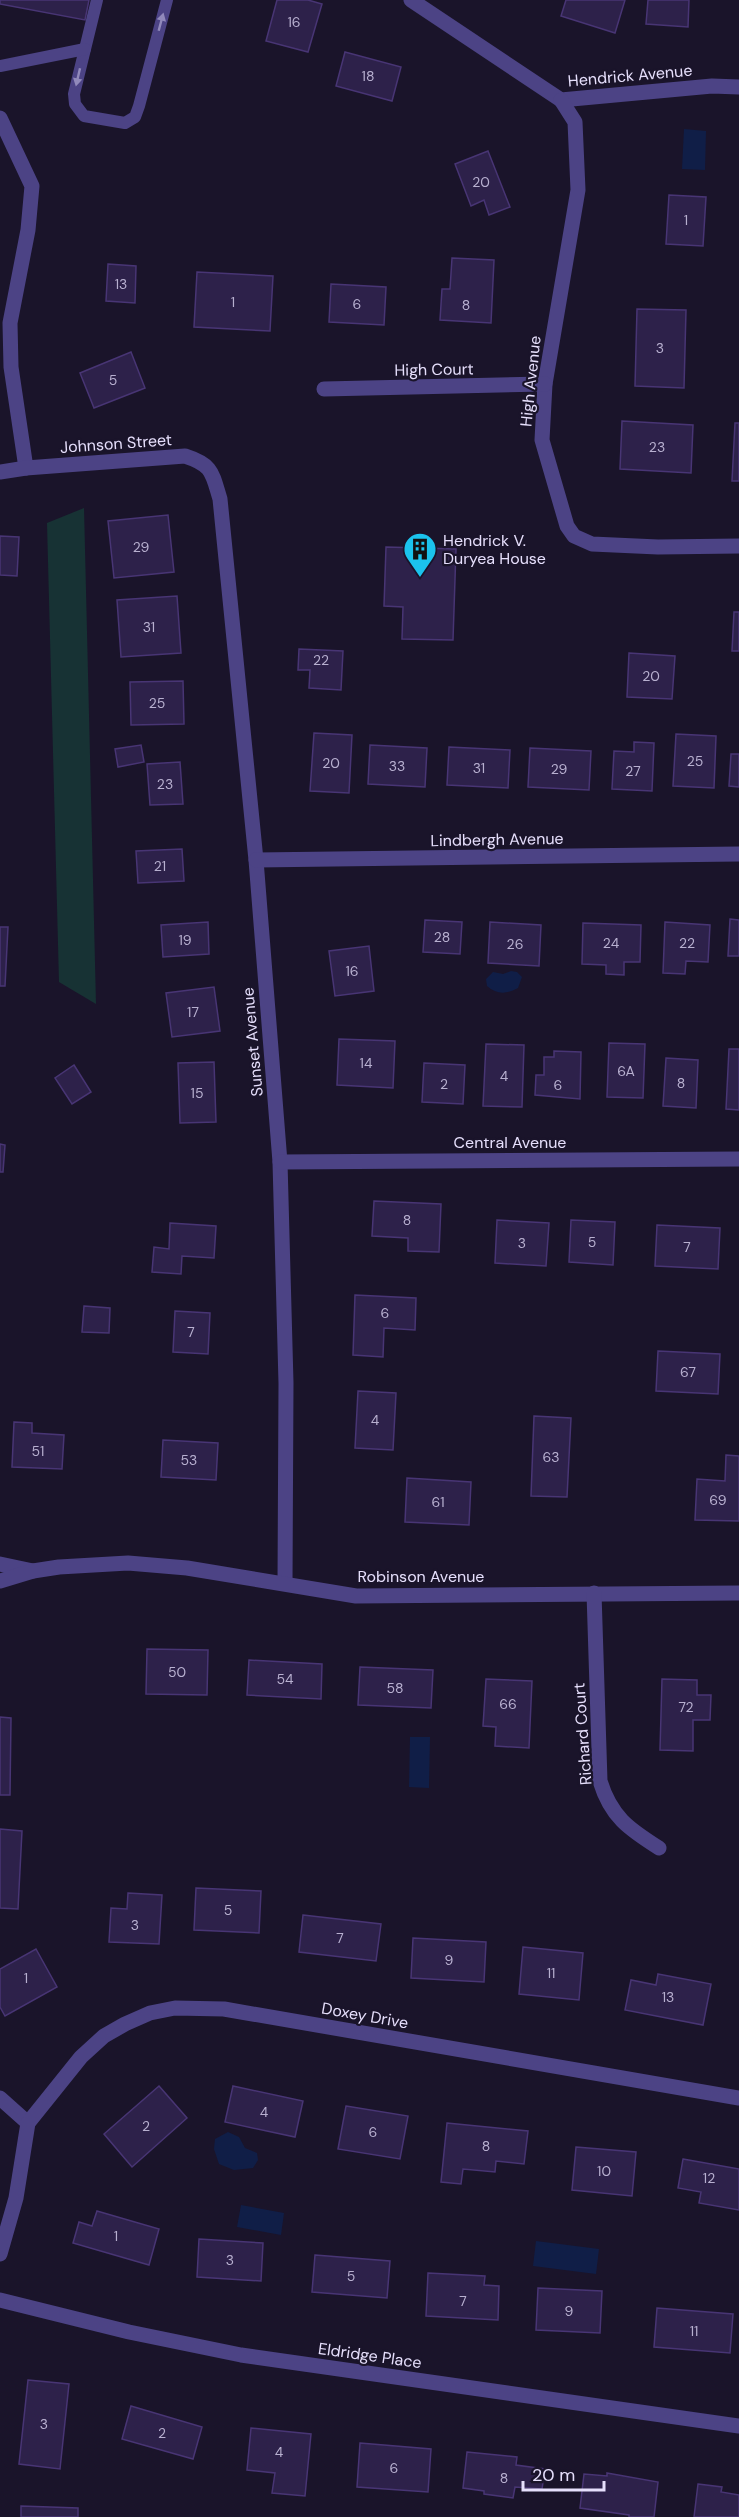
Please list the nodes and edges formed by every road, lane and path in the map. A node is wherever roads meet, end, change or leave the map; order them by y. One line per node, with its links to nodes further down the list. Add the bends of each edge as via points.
1 (97, 0): 4 (lane)
2 (167, 0): 4 (lane, one-way to 2, via 75,104 84,116 125,123 135,117 139,106)
3 (411, 0): 7 (street, Hendrick Avenue)
4 (85, 50): 5 (lane)
5 (0, 66)
6 (739, 87): 7 (street, Hendrick Avenue)
7 (561, 100): 9 (street, High Avenue, via 575,122 578,190)
8 (0, 118): 11 (street, via 32,186 28,230 10,323 11,367)
9 (545, 384): 10 (street, High Court); 14 (street, High Avenue, via 542,440 558,501 574,536 592,544)
10 (324, 389)
11 (26, 468): 12 (street, Johnson Street); 13 (street, Johnson Street, via 185,456 203,461 210,469)
12 (0, 472)
13 (220, 499): 16 (street, Sunset Avenue)
14 (739, 546)
15 (739, 854): 16 (street, Lindbergh Avenue)
16 (256, 860): 18 (street, Sunset Avenue)
17 (739, 1159): 18 (street, Central Avenue)
18 (280, 1162): 22 (street, Sunset Avenue, via 286,1383)
19 (0, 1564): 20 (street)
20 (33, 1571): 21 (street, Robinson Avenue); 22 (street, Robinson Avenue, via 128,1563)
21 (0, 1581)
22 (285, 1583): 23 (street, Robinson Avenue, via 356,1596)
23 (594, 1593): 24 (street, Robinson Avenue); 25 (street, Richard Court, via 600,1781 614,1813)
24 (739, 1593)
25 (659, 1848)
26 (0, 2098): 28 (street)
27 (739, 2098): 28 (street, Doxey Drive, via 224,2009 175,2008 150,2013 104,2036 81,2057)
28 (28, 2123): 29 (street, via 16,2198)
29 (0, 2254)
30 (0, 2300): 31 (street, Eldridge Place, via 242,2355)
31 (739, 2426)

